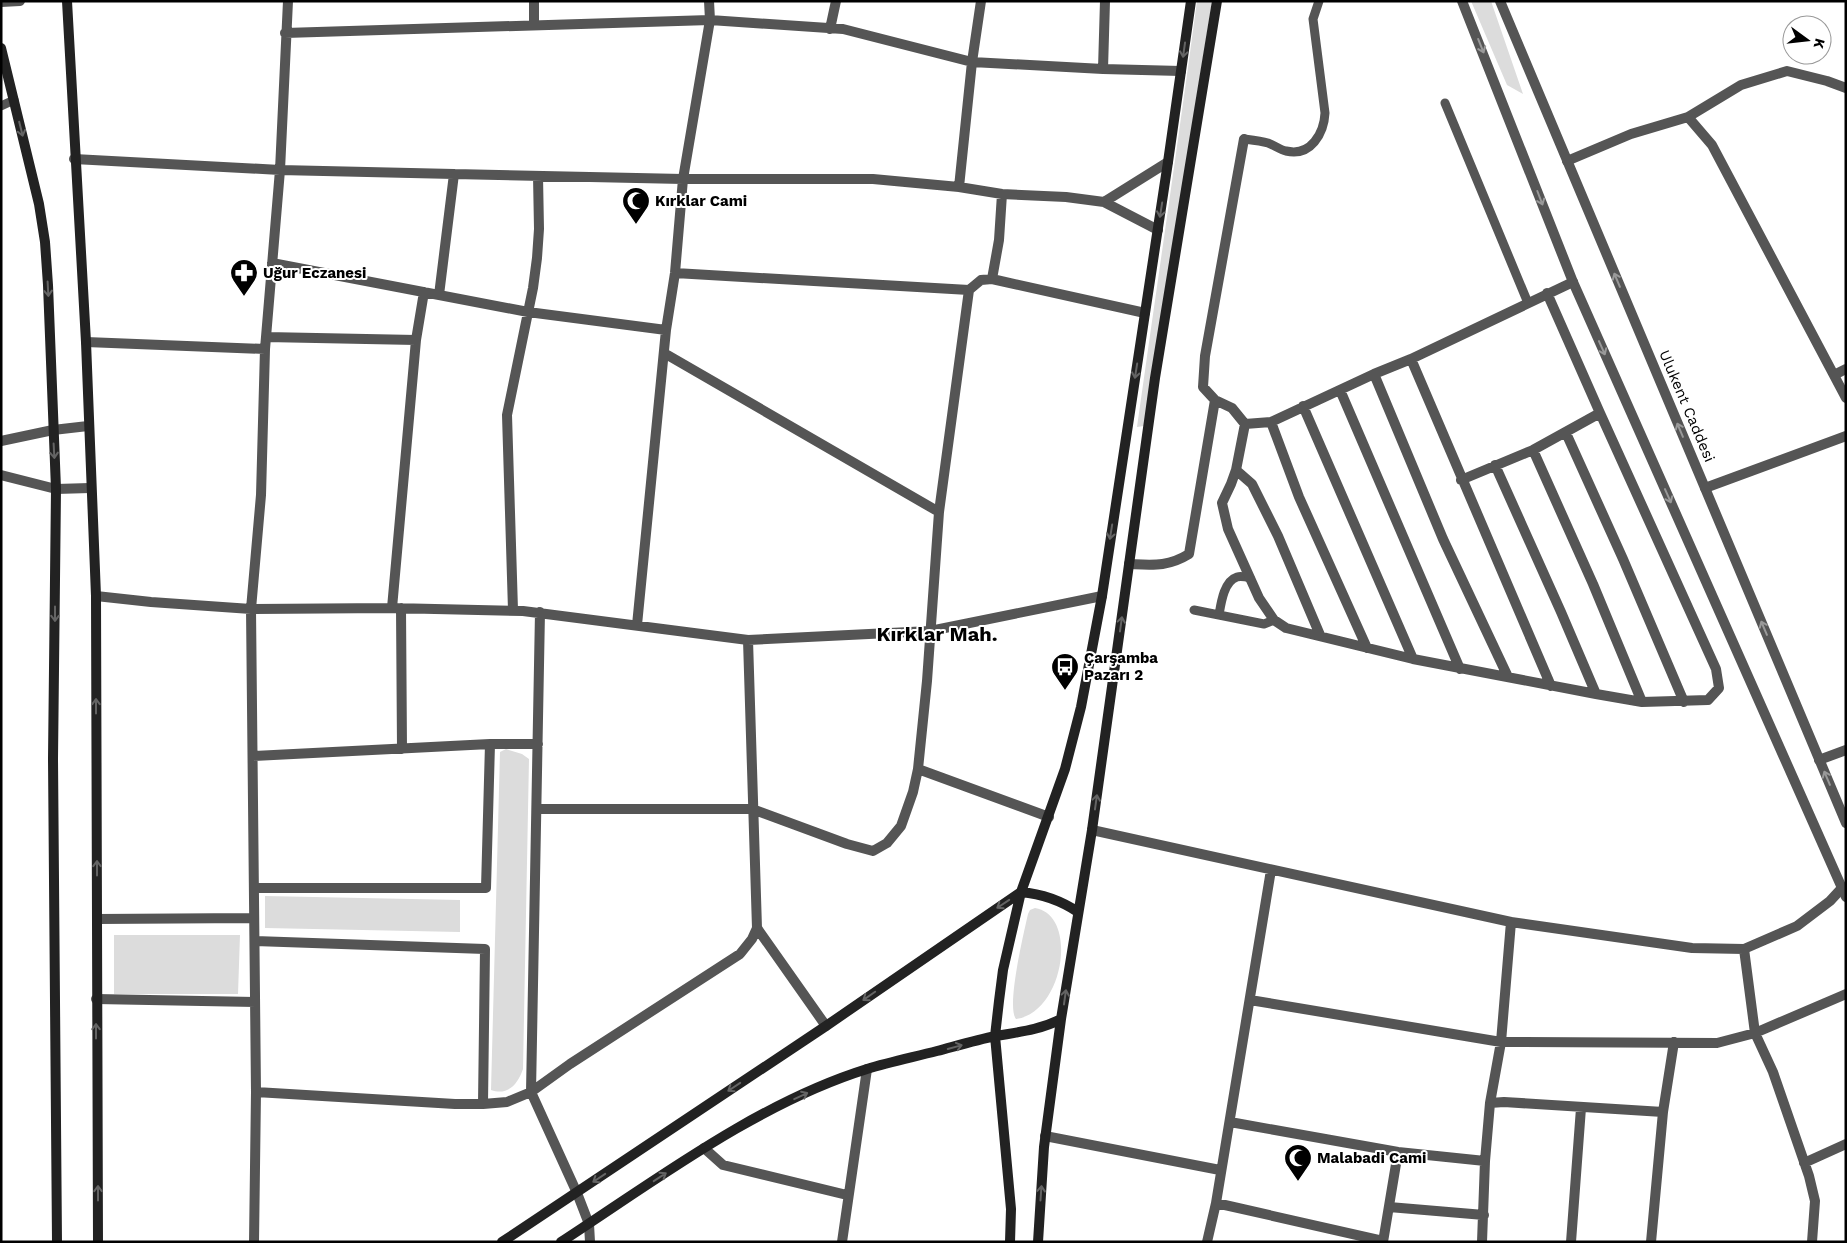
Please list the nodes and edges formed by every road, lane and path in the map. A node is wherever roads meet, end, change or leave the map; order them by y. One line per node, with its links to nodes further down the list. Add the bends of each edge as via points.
1 (20, 1): 14 (street)
2 (67, 1): 29 (main road)
3 (288, 1): 18 (street)
4 (534, 1): 16 (street)
5 (709, 1): 15 (street)
6 (836, 1): 17 (street)
7 (981, 1): 20 (street)
8 (1105, 1): 21 (street)
9 (1191, 1): 22 (main road, one-way to 22)
10 (1217, 1): 82 (main road, via 1156,368)
11 (1319, 1): 28 (lane, via 1312,19 1325,112 1324,126 1317,141 1304,150 1287,152 1268,143)
12 (1462, 1): 43 (street, one-way to 43)
13 (1500, 1): 30 (street, Ulukent Caddesi)
14 (1, 2)
15 (710, 20): 16 (street); 17 (street); 35 (street)
16 (534, 25): 18 (street)
17 (830, 29): 20 (street, via 843,29)
18 (285, 33): 32 (street)
19 (1, 48): 24 (main road)
20 (972, 62): 21 (street); 36 (street)
21 (1103, 70): 22 (street)
22 (1181, 71): 31 (main road)
23 (1846, 88): 27 (street, via 1787,71 1741,85)
24 (14, 100): 26 (lane); 69 (main road, one-way to 69, via 39,204 44,242)
25 (1445, 102): 48 (lane)
26 (1, 106)
27 (1688, 117): 30 (street, via 1631,134); 60 (street, via 1712,145)
28 (1244, 139): 63 (street, via 1206,356 1203,387)
29 (74, 160): 32 (street); 54 (main road)
30 (1567, 161): 80 (street, Ulukent Caddesi, one-way to 30)
31 (1168, 162): 38 (street); 39 (main road, one-way to 39)
32 (280, 170): 33 (street); 40 (street)
33 (454, 174): 34 (street); 47 (street)
34 (538, 176): 35 (street); 49 (street, via 537,258)
35 (683, 179): 36 (street, via 873,179); 41 (street)
36 (960, 187): 37 (street)
37 (1002, 194): 38 (street); 42 (street)
38 (1104, 202): 39 (street)
39 (1158, 230): 50 (main road)
40 (272, 263): 45 (street); 52 (street)
41 (675, 274): 44 (street); 51 (street)
42 (992, 279): 44 (street, via 981,280); 50 (street)
43 (1573, 282): 46 (street); 120 (street, one-way to 120)
44 (968, 290): 81 (street)
45 (424, 292): 47 (street); 53 (street)
46 (1547, 293): 48 (street); 65 (street)
47 (439, 294): 49 (street)
48 (1528, 303): 57 (street)
49 (528, 312): 51 (street); 88 (street, via 507,415)
50 (1145, 313): 85 (main road, one-way to 85)
51 (666, 330): 56 (street)
52 (266, 337): 53 (street); 55 (street)
53 (416, 340): 86 (street)
54 (86, 342): 55 (street); 68 (main road)
55 (265, 349): 87 (street, via 261,495)
56 (664, 353): 81 (street); 93 (street)
57 (1411, 360): 59 (street); 77 (street)
58 (1846, 369): 60 (street)
59 (1374, 374): 61 (street); 100 (street, via 1443,539)
60 (1834, 375): 62 (street)
61 (1340, 390): 64 (street); 99 (street)
62 (1846, 398)
63 (1215, 400): 67 (street, via 1232,408); 82 (street, via 1188,554 1158,566)
64 (1303, 406): 66 (street); 98 (street)
65 (1600, 414): 70 (street); 104 (street, via 1716,669 1719,688 1708,700)
66 (1271, 422): 67 (street); 97 (street, via 1299,497)
67 (1245, 424): 75 (street)
68 (88, 426): 69 (street); 79 (main road)
69 (53, 430): 72 (street); 78 (main road, one-way to 78)
70 (1566, 433): 73 (street); 104 (street)
71 (1846, 436): 80 (street)
72 (1, 441)
73 (1532, 450): 74 (street); 103 (street)
74 (1495, 465): 77 (street); 102 (street)
75 (1236, 470): 83 (street, via 1222,503 1228,529); 95 (street, via 1252,484)
76 (1, 476): 78 (street)
77 (1461, 480): 101 (street)
78 (56, 488): 79 (street); 159 (main road, one-way to 159)
79 (90, 488): 84 (main road)
80 (1705, 488): 110 (street, Ulukent Caddesi, one-way to 80)
81 (939, 512): 94 (street)
82 (1129, 564): 116 (main road, one-way to 82)
83 (1250, 578): 91 (lane, via 1237,577 1228,583); 92 (street, via 1258,598)
84 (96, 596): 87 (street); 123 (main road, one-way to 84)
85 (1102, 596): 94 (street); 114 (main road, via 1081,707)
86 (397, 608): 87 (street); 88 (street); 107 (street)
87 (251, 609): 109 (street)
88 (513, 610): 90 (street)
89 (1194, 610): 91 (lane)
90 (540, 612): 93 (street); 106 (street)
91 (1219, 615): 92 (lane, via 1264,624)
92 (1274, 620): 95 (street, via 1286,628)
93 (637, 626): 96 (street)
94 (930, 631): 96 (street); 111 (street)
95 (1320, 635): 97 (street)
96 (748, 640): 113 (street)
97 (1367, 648): 98 (street)
98 (1413, 659): 99 (street)
99 (1460, 669): 100 (street)
100 (1508, 678): 101 (street)
101 (1551, 686): 102 (street)
102 (1596, 694): 103 (street)
103 (1642, 702): 104 (street)
104 (1684, 702)
105 (490, 744): 106 (street); 107 (street); 118 (street, via 486,888)
106 (538, 744): 112 (street)
107 (402, 749): 109 (street)
108 (1846, 750): 110 (street)
109 (253, 756): 118 (street)
110 (1819, 760): 115 (street, Ulukent Caddesi, one-way to 110)
111 (918, 769): 113 (street, via 902,826 887,843 873,851); 114 (street)
112 (537, 809): 113 (street); 140 (street)
113 (752, 809): 125 (street)
114 (1049, 817): 119 (main road)
115 (1846, 823)
116 (1092, 830): 117 (street); 121 (main road)
117 (1271, 870): 124 (street); 130 (street)
118 (254, 888): 122 (street)
119 (1021, 892): 121 (main road, via 1049,897); 133 (main road, one-way to 133); 135 (main road, via 1003,970)
120 (1844, 893): 127 (street, via 1797,926)
121 (1078, 912): 132 (main road, one-way to 121)
122 (254, 918): 123 (street); 126 (street)
123 (97, 919): 129 (main road)
124 (1511, 922): 127 (street, via 1692,948); 136 (street)
125 (757, 928): 133 (street); 140 (street, via 740,954)
126 (255, 942): 131 (street); 142 (street, via 485,949)
127 (1744, 949): 134 (street)
128 (1846, 994): 134 (street)
129 (96, 999): 131 (street); 160 (main road, one-way to 129)
130 (1250, 1000): 136 (street); 145 (street)
131 (255, 1002): 139 (street)
132 (1062, 1019): 135 (main road, via 1029,1031); 146 (main road)
133 (826, 1026): 153 (main road, one-way to 153)
134 (1755, 1033): 137 (street, via 1717,1043); 151 (street, via 1773,1072)
135 (995, 1036): 138 (main road, one-way to 135); 166 (main road, via 1011,1209)
136 (1502, 1042): 137 (street); 141 (street)
137 (1674, 1042): 144 (street)
138 (867, 1069): 148 (main road, one-way to 138, via 783,1104); 154 (street)
139 (256, 1092): 142 (street); 161 (street)
140 (531, 1092): 142 (street, via 507,1102); 153 (street)
141 (1490, 1103): 143 (street); 150 (street)
142 (483, 1104)
143 (1580, 1108): 144 (street); 171 (street)
144 (1663, 1112): 172 (street)
145 (1230, 1122): 149 (street); 152 (street)
146 (1045, 1136): 152 (street); 167 (main road, one-way to 146)
147 (1846, 1144): 151 (street)
148 (704, 1148): 154 (street, via 723,1165); 158 (main road, one-way to 148)
149 (1398, 1152): 150 (street); 156 (street)
150 (1485, 1161): 157 (street)
151 (1804, 1163): 173 (street, via 1815,1201)
152 (1220, 1170): 155 (street)
153 (577, 1193): 158 (street); 162 (main road)
154 (847, 1195): 165 (street)
155 (1216, 1203): 168 (street); 169 (street)
156 (1389, 1207): 157 (street); 169 (street)
157 (1484, 1216): 170 (street)
158 (589, 1224): 163 (main road); 164 (street)
159 (57, 1242)
160 (98, 1242)
161 (254, 1242)
162 (502, 1242)
163 (561, 1242)
164 (590, 1242)
165 (842, 1242)
166 (1010, 1242)
167 (1038, 1242)
168 (1207, 1242)
169 (1383, 1242)
170 (1482, 1242)
171 (1571, 1242)
172 (1651, 1242)
173 (1812, 1242)

